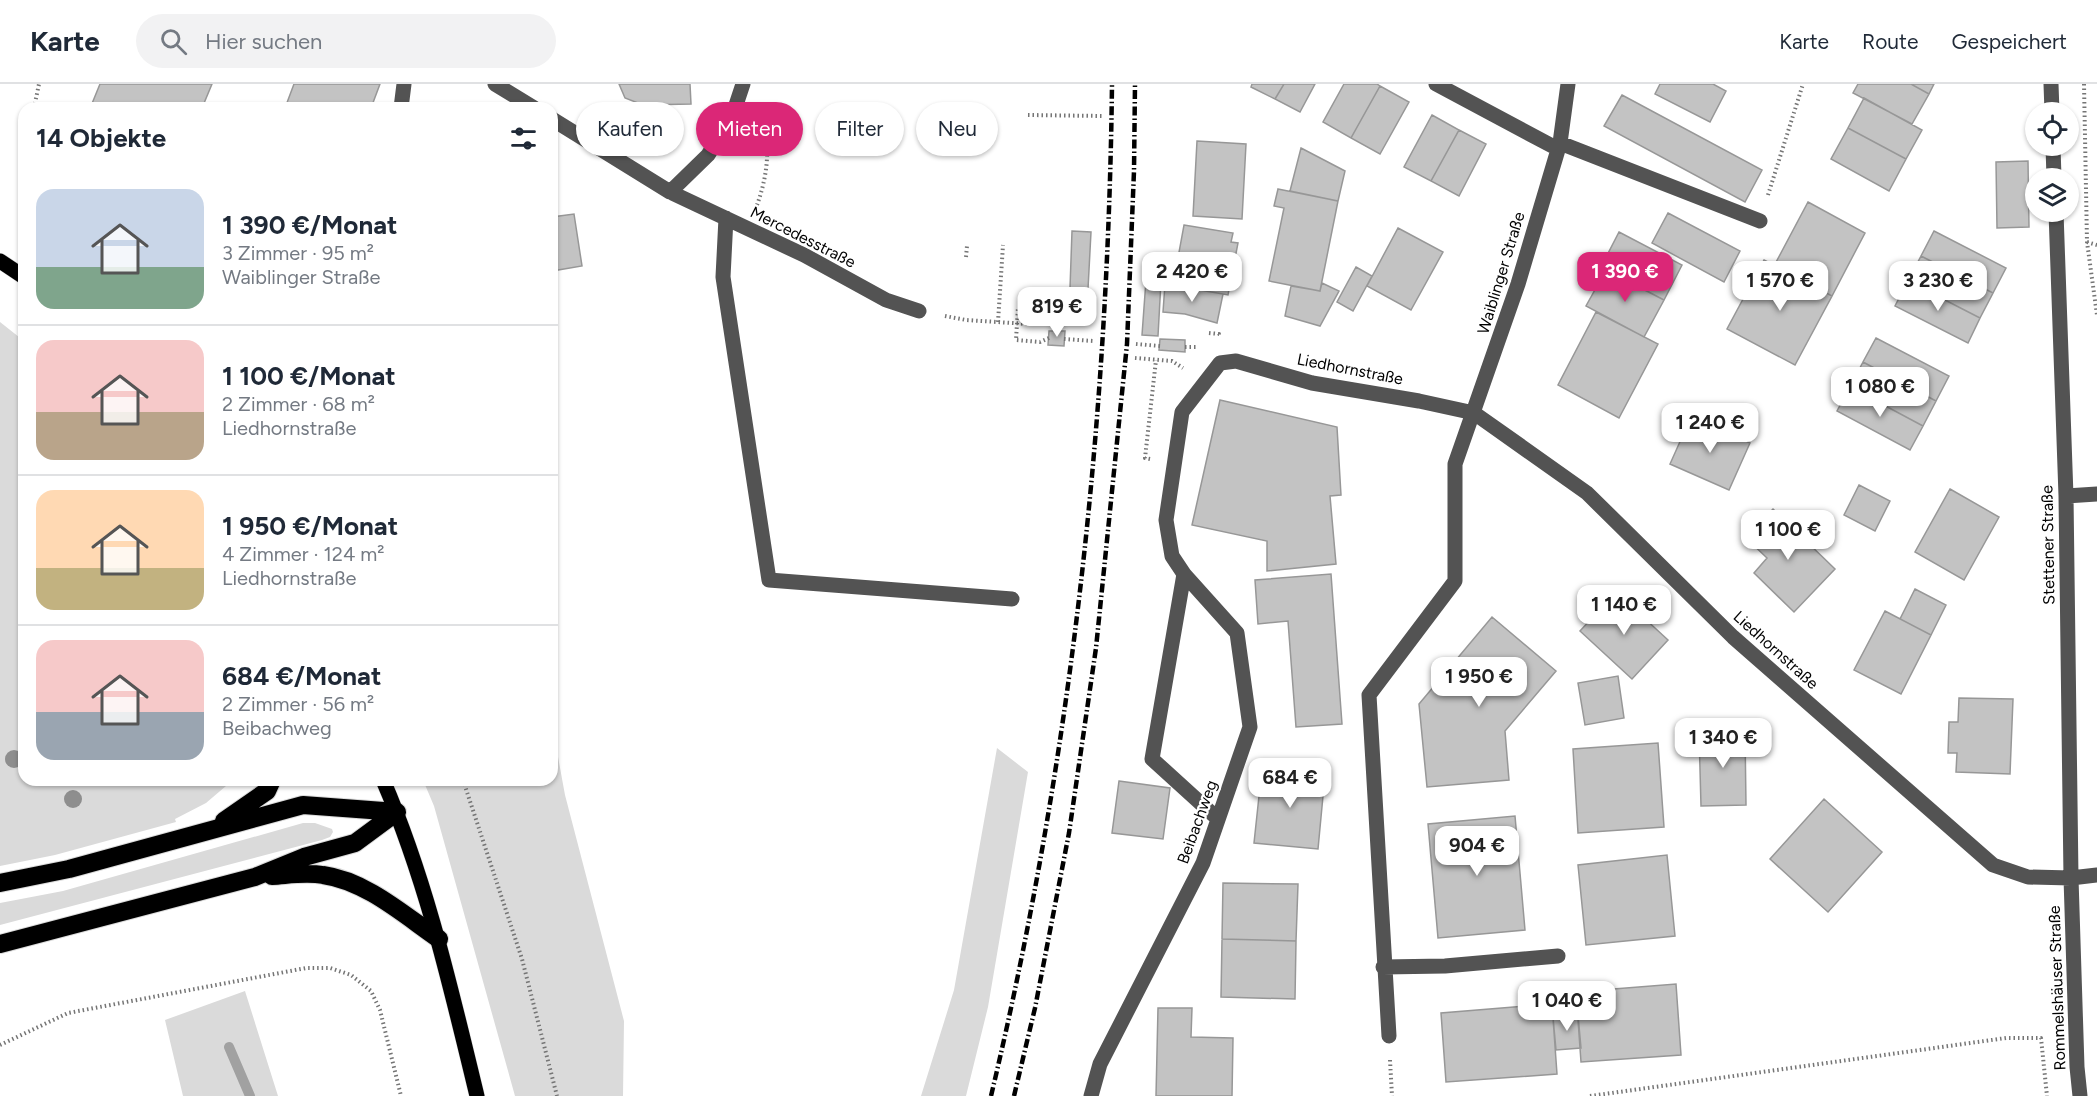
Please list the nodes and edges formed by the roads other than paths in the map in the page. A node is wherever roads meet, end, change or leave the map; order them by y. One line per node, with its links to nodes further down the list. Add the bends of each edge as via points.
1 (404, 84): 7 (street)
2 (495, 84): 8 (street)
3 (743, 84): 12 (street, via 732,117 708,155)
4 (1436, 84): 11 (street)
5 (1568, 84): 11 (street, Waiblinger Straße)
6 (2051, 84): 9 (street)
7 (402, 102)
8 (524, 102)
9 (2052, 102)
10 (558, 123): 12 (street, Mercedesstraße)
11 (1559, 146): 14 (street); 20 (street, Waiblinger Straße)
12 (670, 192): 13 (street, Mercedesstraße)
13 (726, 218): 18 (street, Mercedesstraße, via 886,300); 24 (street, via 723,277 769,579)
14 (1760, 221)
15 (2056, 222): 22 (street, Stettener Straße)
16 (0, 249): 17 (main road)
17 (12, 269)
18 (920, 311)
19 (1220, 363): 20 (street, Liedhornstraße, via 1236,361 1312,382); 23 (street, Beibachweg, via 1182,412 1166,520 1172,556)
20 (1474, 412): 32 (street, Liedhornstraße, via 1587,493 1733,637 1993,865 2028,877); 37 (street, via 1455,464 1455,581 1369,695)
21 (2097, 494): 22 (street)
22 (2066, 496): 32 (street, Stettener Straße)
23 (1184, 574): 28 (street, Beibachweg, via 1237,633 1250,728); 28 (street, via 1152,759)
24 (1012, 599)
25 (269, 786): 29 (highway)
26 (386, 786): 27 (main road)
27 (397, 812): 29 (highway, via 303,805); 31 (highway, via 355,843 304,856); 34 (main road)
28 (1218, 819): 40 (street, Beibachweg, via 1203,863 1101,1064)
29 (213, 829): 33 (highway, via 69,869)
30 (2097, 875): 32 (street, Liedhornstraße)
31 (255, 877): 34 (highway, via 305,874 341,879); 35 (highway)
32 (2071, 878): 41 (street, Rommelshäuser Straße)
33 (0, 883)
34 (439, 939): 39 (main road)
35 (0, 944)
36 (1558, 956): 37 (street)
37 (1383, 967): 38 (street)
38 (1389, 1036)
39 (477, 1096)
40 (1091, 1096)
41 (2080, 1096)

